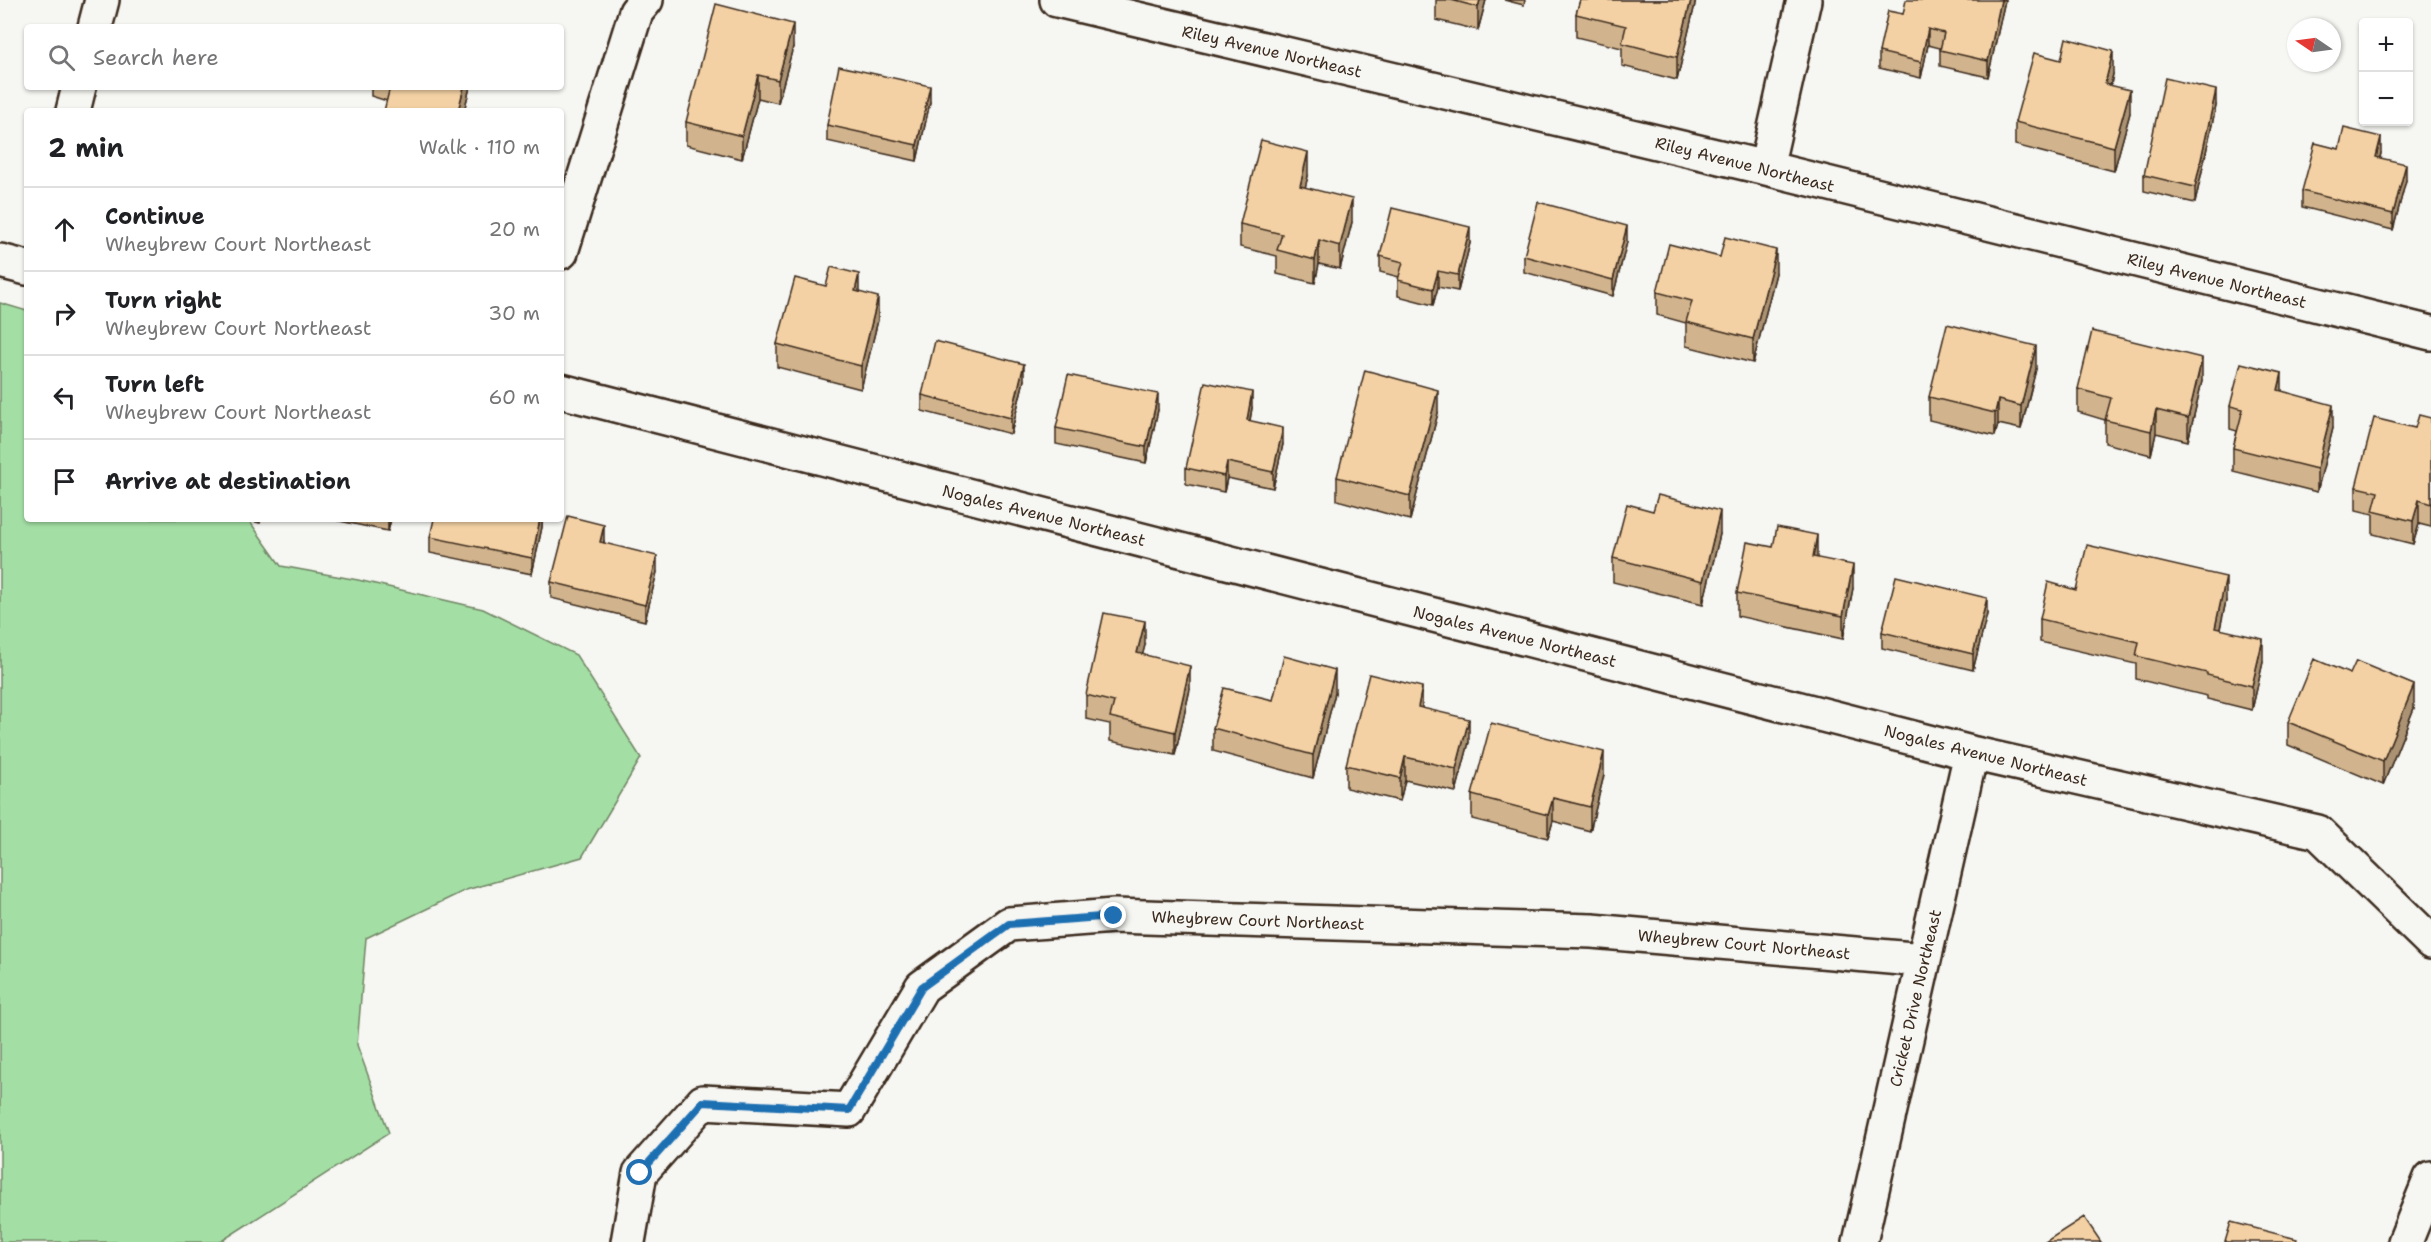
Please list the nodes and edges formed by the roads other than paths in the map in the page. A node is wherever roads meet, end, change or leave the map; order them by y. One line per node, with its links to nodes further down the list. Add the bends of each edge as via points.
1 (102, 0): 5 (street)
2 (645, 0): 9 (street, via 636,12)
3 (1057, 0): 8 (street, Riley Avenue Northeast)
4 (1804, 0): 8 (street)
5 (96, 24)
6 (78, 90): 7 (street)
7 (74, 108)
8 (1766, 168): 12 (street, Riley Avenue Northeast)
9 (564, 242)
10 (0, 261): 11 (street)
11 (24, 267)
12 (2431, 333)
13 (564, 392): 14 (street, Nogales Avenue Northeast)
14 (1971, 753): 15 (street, Nogales Avenue Northeast, via 2318,832); 16 (street, Cricket Drive Northeast)
15 (2431, 942)
16 (1924, 960): 18 (street, Wheybrew Court Northeast, via 1592,931 1114,916 1009,924 922,987 849,1110 703,1102 640,1173); 19 (street, Cricket Drive Northeast)
17 (2431, 1178): 20 (street)
18 (628, 1242)
19 (1860, 1242)
20 (2405, 1242)

